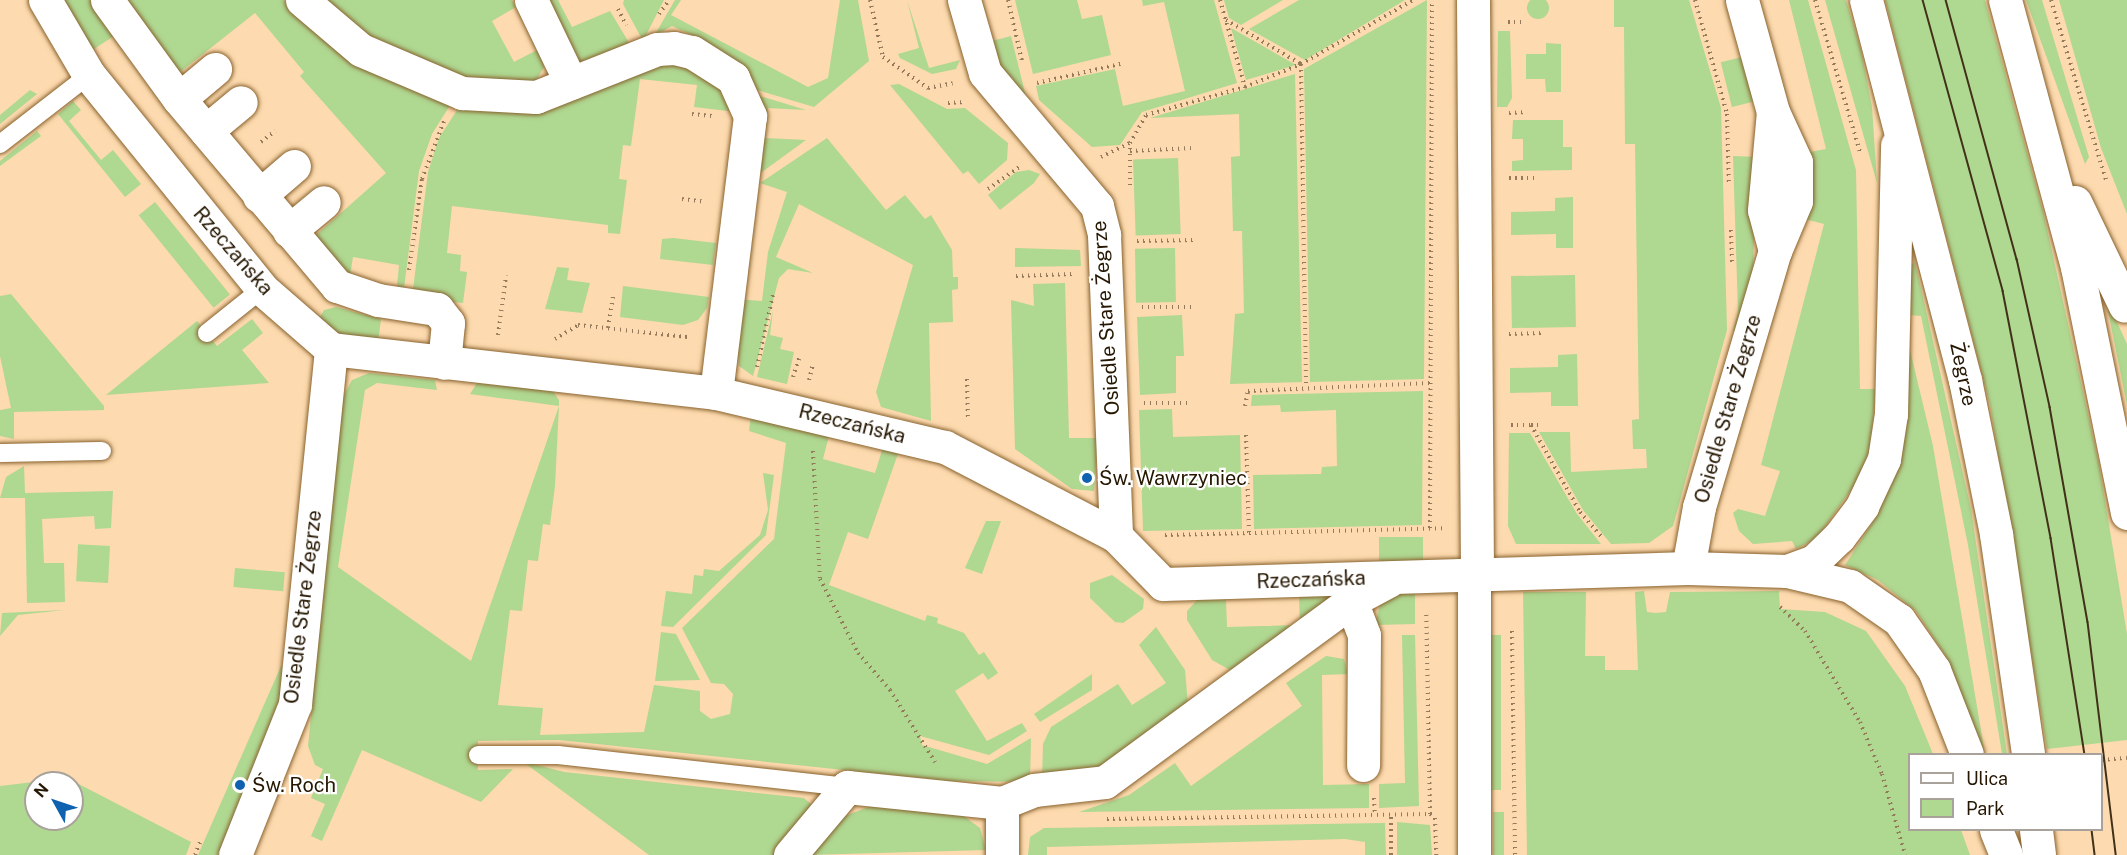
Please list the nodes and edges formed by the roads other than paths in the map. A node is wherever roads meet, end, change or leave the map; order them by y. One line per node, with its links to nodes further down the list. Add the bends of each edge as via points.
1 (45, 0): 11 (street, Rzeczańska)
2 (107, 0): 13 (street)
3 (302, 0): 12 (street, via 361,50 462,93 536,97)
4 (531, 0): 12 (street)
5 (964, 0): 34 (street, Osiedle Stare Żegrze, via 985,73 1098,206 1104,235)
6 (1473, 0): 37 (street)
7 (1742, 0): 35 (street, Osiedle Stare Żegrze, via 1773,112 1764,210 1775,251 1699,507)
8 (1866, 0): 15 (street, Żegrze)
9 (2005, 0): 17 (street)
10 (215, 69): 13 (street)
11 (89, 75): 18 (lane, via 53,91); 24 (street, Rzeczańska)
12 (571, 83): 30 (street, via 657,49 674,48 692,52 734,78 750,116)
13 (179, 99): 16 (street)
14 (241, 102): 16 (street)
15 (1898, 107): 36 (street, via 1887,444 1879,473 1852,521 1814,561); 41 (street, Żegrze, via 1965,380 1996,534)
16 (206, 131): 20 (street)
17 (2045, 140): 25 (street); 33 (street)
18 (0, 144)
19 (294, 166): 20 (street)
20 (259, 196): 22 (street)
21 (324, 202): 22 (street)
22 (289, 231): 23 (street)
23 (338, 286): 26 (street); 29 (street, via 408,306 436,309 448,323)
24 (262, 289): 26 (street, Rzeczańska); 27 (lane)
25 (2126, 308)
26 (294, 316): 28 (street, Rzeczańska)
27 (207, 333)
28 (331, 349): 29 (street, Rzeczańska); 48 (street, Osiedle Stare Żegrze, via 295,704)
29 (444, 363): 30 (street, Rzeczańska)
30 (716, 393): 34 (street, Rzeczańska, via 945,447)
31 (102, 451): 32 (lane)
32 (0, 453)
33 (2127, 513)
34 (1116, 536): 38 (street, Rzeczańska, via 1162,584)
35 (1688, 568): 36 (street, Rzeczańska); 37 (street, Rzeczańska)
36 (1787, 571): 40 (street, via 1850,586 1899,620 1934,670)
37 (1476, 574): 38 (street, Rzeczańska); 51 (street)
38 (1395, 577): 39 (street)
39 (1351, 601): 43 (street, via 1364,635); 45 (street, via 1105,782 1034,790)
40 (1967, 753)
41 (2028, 753)
42 (478, 755): 44 (lane, via 558,755)
43 (1363, 765)
44 (847, 787): 45 (street); 49 (street)
45 (1002, 803): 50 (street)
46 (1996, 831): 52 (street)
47 (2036, 831): 53 (street)
48 (235, 855)
49 (790, 855)
50 (1002, 855)
51 (1474, 855)
52 (2006, 855)
53 (2039, 855)

